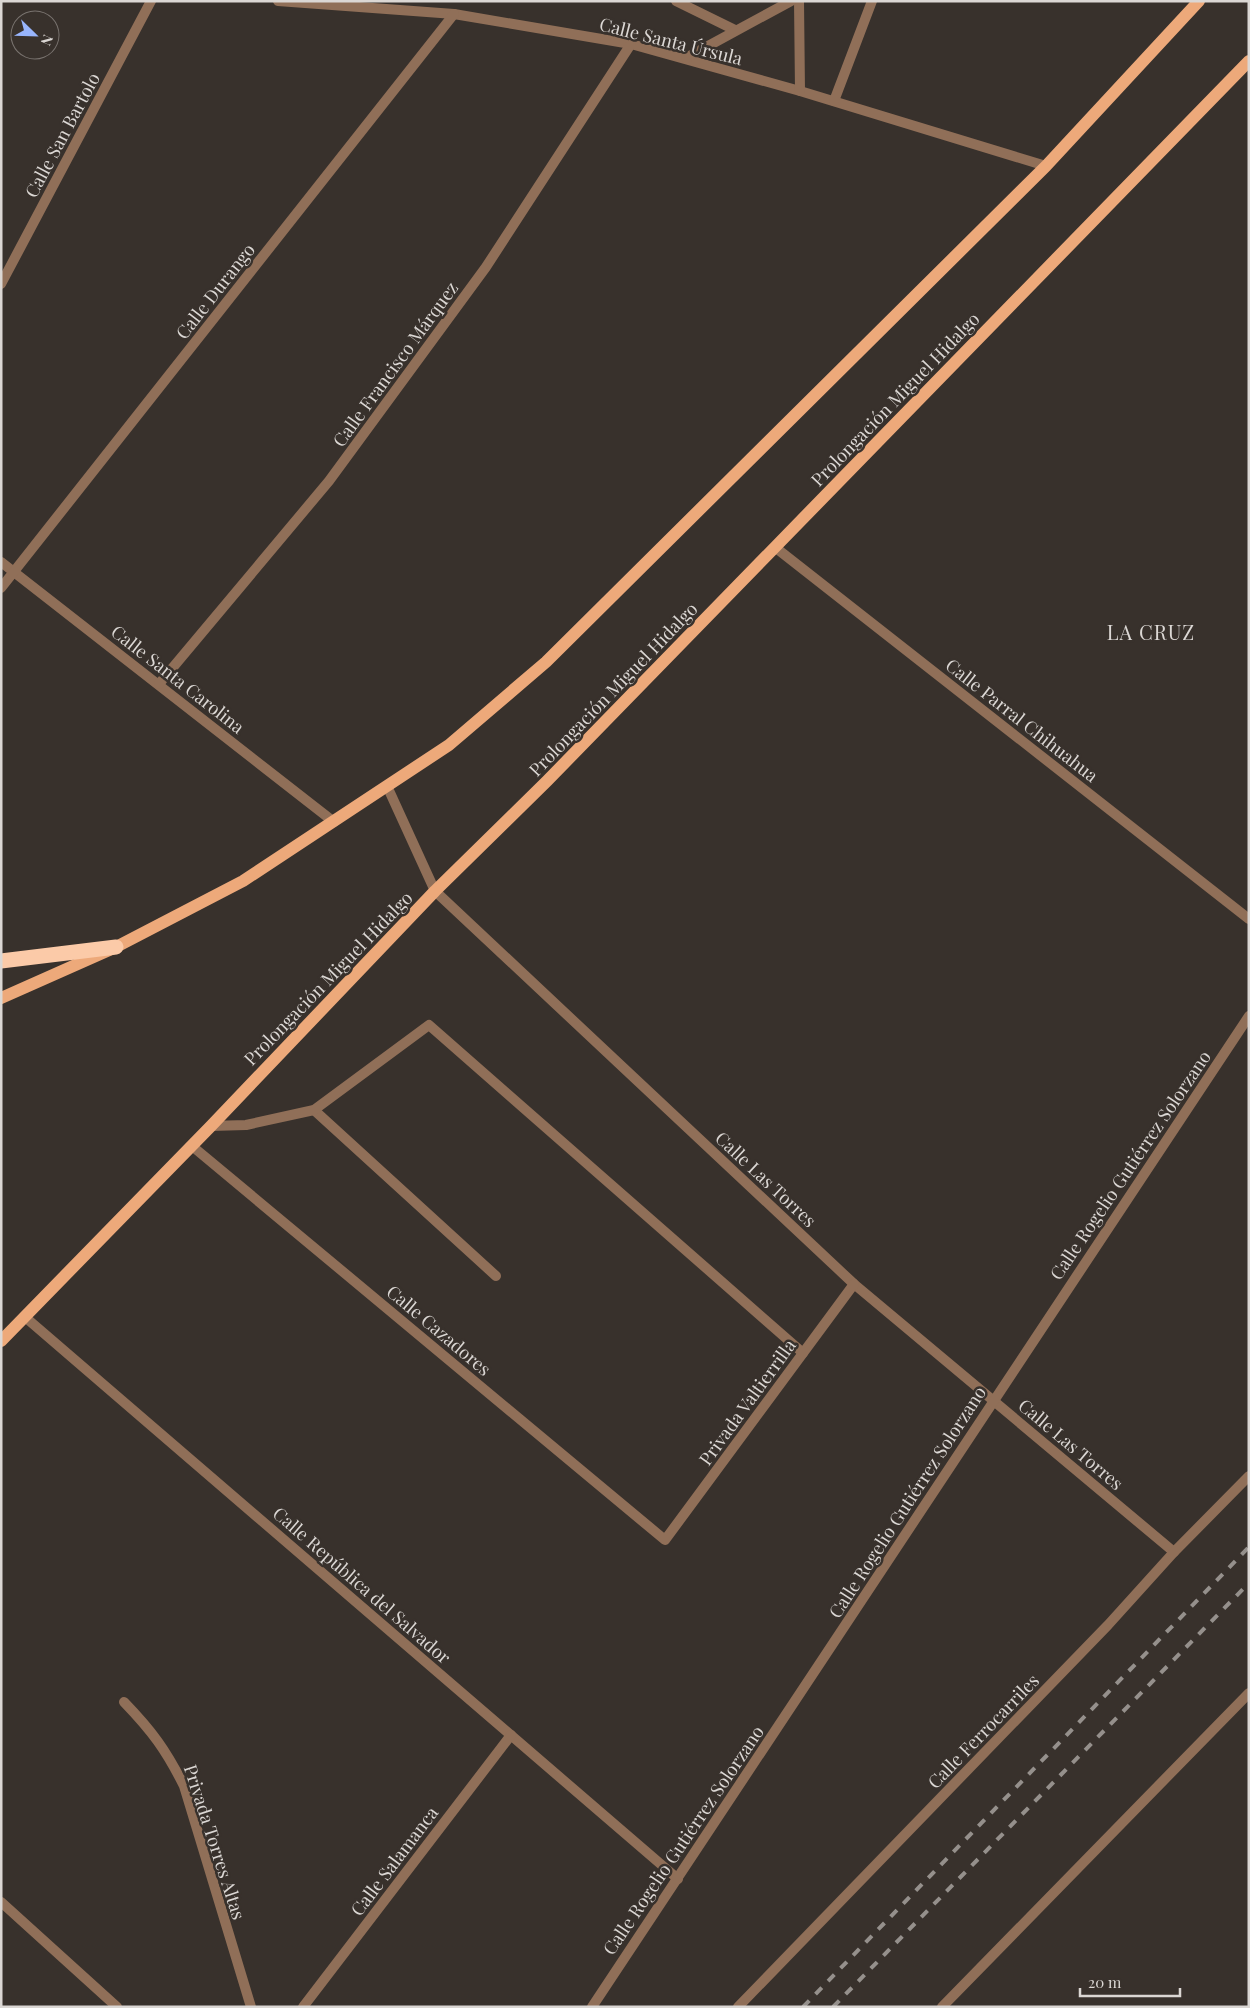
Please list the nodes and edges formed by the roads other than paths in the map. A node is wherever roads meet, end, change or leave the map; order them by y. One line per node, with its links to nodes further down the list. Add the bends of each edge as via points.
1 (151, 1): 16 (street, Calle San Bartolo)
2 (278, 1): 8 (street, Calle Santa Úrsula)
3 (676, 1): 9 (street)
4 (791, 1): 9 (street)
5 (799, 1): 13 (street)
6 (872, 1): 14 (street)
7 (1199, 1): 15 (main road)
8 (454, 14): 10 (street, Calle Santa Úrsula); 19 (street, Calle Durango)
9 (735, 30): 11 (street)
10 (631, 44): 11 (street, Calle Santa Úrsula); 21 (street, Calle Francisco Márquez, via 486,267 341,465)
11 (686, 58): 13 (street, Calle Santa Úrsula)
12 (1249, 61): 17 (main road, Prolongación Miguel Hidalgo)
13 (800, 91): 14 (street, Calle Santa Úrsula)
14 (834, 101): 15 (street, Calle Santa Úrsula)
15 (1046, 166): 22 (main road, via 546,662 449,745)
16 (1, 284)
17 (776, 548): 24 (main road, Prolongación Miguel Hidalgo); 25 (street, Calle Parral Chihuahua)
18 (1, 562): 19 (street, Calle Santa Carolina)
19 (14, 572): 20 (street, Calle Durango); 21 (street, Calle Santa Carolina)
20 (1, 588)
21 (159, 684): 23 (street, Calle Santa Carolina)
22 (387, 786): 23 (main road); 24 (street, Calle Las Torres)
23 (334, 822): 26 (main road, via 243,881)
24 (435, 890): 31 (main road, Prolongación Miguel Hidalgo); 34 (street, Calle Las Torres)
25 (1249, 919)
26 (116, 947): 27 (highway); 28 (main road)
27 (1, 961)
28 (1, 998)
29 (1249, 1016): 38 (street, Calle Rogelio Gutiérrez Solorzano)
30 (314, 1110): 31 (street, via 246,1125); 33 (street); 37 (street, via 430,1025)
31 (211, 1126): 32 (main road, Prolongación Miguel Hidalgo)
32 (192, 1146): 35 (main road, Prolongación Miguel Hidalgo); 40 (street, Calle Cazadores)
33 (496, 1276)
34 (854, 1284): 37 (street, Privada Valtierrilla); 38 (street, Calle Las Torres)
35 (25, 1317): 36 (main road, Prolongación Miguel Hidalgo); 44 (street, Calle República del Salvador)
36 (1, 1341)
37 (803, 1353): 40 (street, Privada Valtierrilla)
38 (993, 1401): 41 (street, Calle Las Torres); 45 (street, Calle Rogelio Gutiérrez Solorzano)
39 (1249, 1476): 41 (street, Calle Ferrocarriles)
40 (665, 1540)
41 (1174, 1552): 51 (street, Calle Ferrocarriles, via 1108,1625)
42 (1249, 1693): 52 (street)
43 (124, 1702): 48 (street, Privada Torres Altas, via 169,1755 184,1786)
44 (511, 1735): 45 (street, Calle República del Salvador); 49 (street, Calle Salamanca)
45 (678, 1878): 50 (street, Calle Rogelio Gutiérrez Solorzano)
46 (1, 1902): 47 (street)
47 (117, 2007)
48 (251, 2007)
49 (303, 2007)
50 (592, 2007)
51 (738, 2007)
52 (942, 2007)

